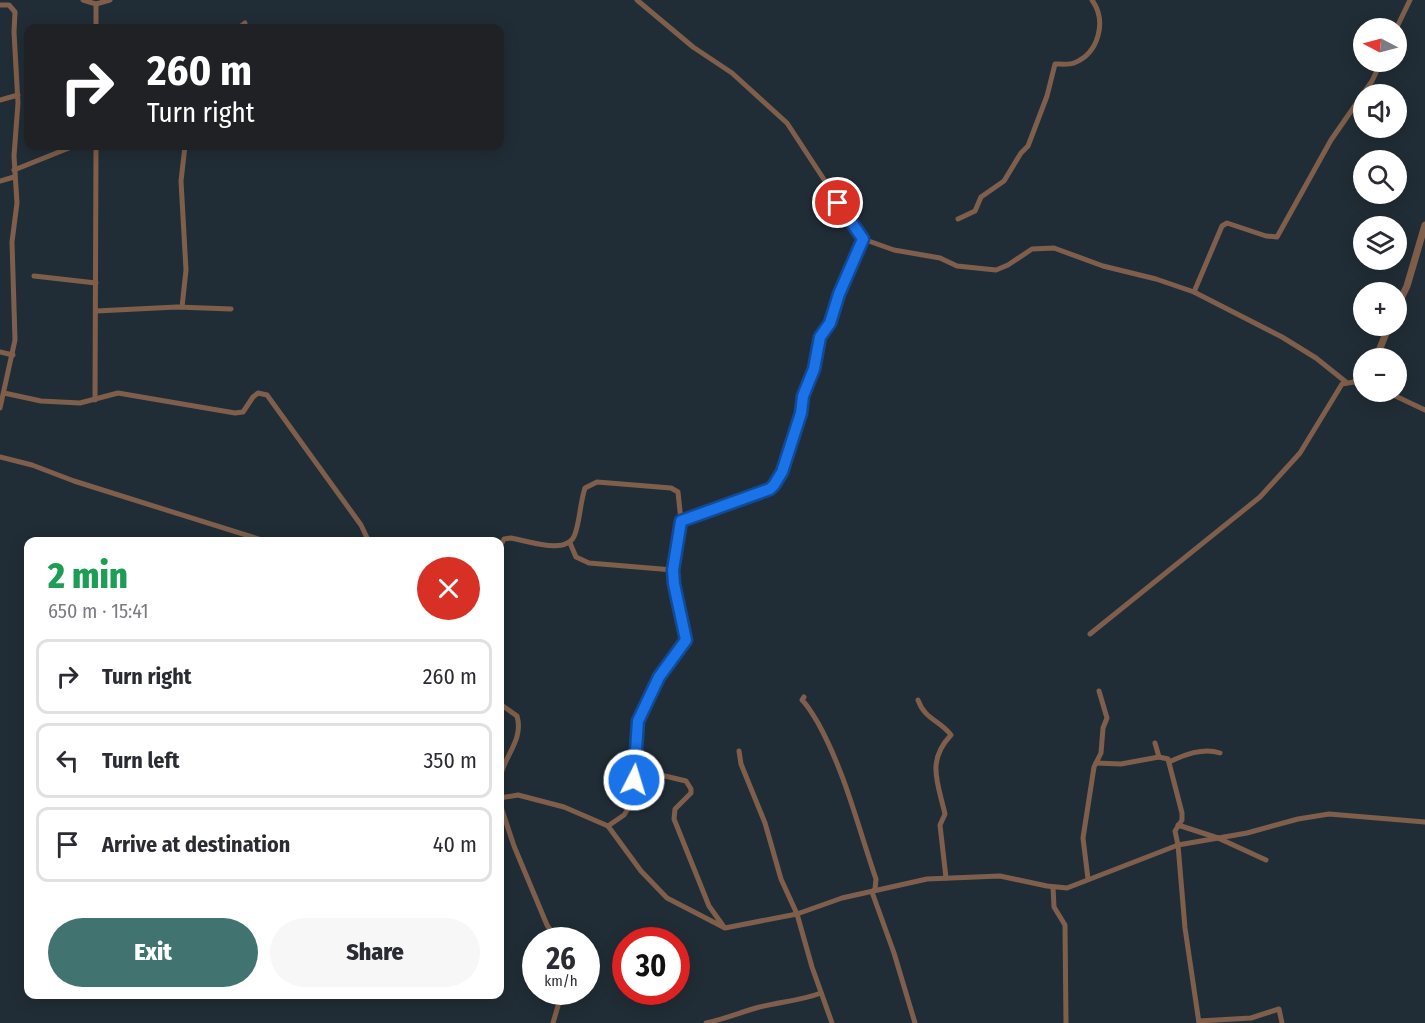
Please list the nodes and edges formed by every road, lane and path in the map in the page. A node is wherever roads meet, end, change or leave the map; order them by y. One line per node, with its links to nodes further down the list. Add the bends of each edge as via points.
1 (83, 0): 6 (street)
2 (110, 0): 6 (street)
3 (637, 0): 21 (street, via 693,47 732,73 787,123)
4 (1092, 0): 19 (street, via 1099,9 1101,27 1094,48 1074,63 1055,64 1028,146 1004,181 981,197 975,211)
5 (1410, 0): 8 (street)
6 (96, 4): 9 (street)
7 (0, 5): 11 (street, via 9,5 15,12)
8 (1401, 18)
9 (96, 24)
10 (1376, 72): 25 (street, via 1331,140 1277,237 1227,223 1222,226)
11 (18, 95): 12 (street); 16 (street)
12 (0, 100)
13 (64, 150): 16 (street)
14 (96, 150): 23 (street)
15 (184, 150): 26 (street, via 181,181 186,270)
16 (14, 170): 17 (street)
17 (14, 177): 18 (street); 30 (street, via 17,203 12,242)
18 (0, 181)
19 (958, 219)
20 (1425, 225): 24 (street)
21 (863, 239): 25 (street, via 957,266 996,270 1032,249 1054,248); 39 (street, via 830,323 820,337 801,413 774,485)
22 (34, 276): 23 (street)
23 (96, 283): 28 (street)
24 (1407, 286)
25 (1194, 292): 31 (street, via 1282,337)
26 (182, 308): 27 (street); 28 (street)
27 (231, 309)
28 (96, 311): 34 (street)
29 (0, 352): 30 (street)
30 (12, 355): 33 (street)
31 (1346, 382): 32 (street); 45 (street, via 1300,453 1260,497)
32 (1353, 383)
33 (4, 393): 34 (street, via 41,401 80,404); 36 (street)
34 (95, 400): 41 (street, via 118,393 235,413 243,412 258,393 267,395)
35 (1407, 401): 37 (street)
36 (0, 408)
37 (1425, 410)
38 (0, 457): 40 (street)
39 (681, 521): 43 (street, via 678,492 671,488 597,482 585,488); 44 (street)
40 (252, 537)
41 (366, 537)
42 (504, 539): 43 (street, via 560,547)
43 (570, 543): 44 (street, via 576,557 589,563)
44 (673, 570): 57 (street, via 686,640 659,677 638,721)
45 (1090, 634)
46 (1099, 691): 55 (street, via 1107,718)
47 (804, 697): 69 (street, via 802,700 835,760 859,825 876,879)
48 (918, 700): 66 (street, via 921,710 951,735 936,756 945,814 940,825)
49 (504, 707): 56 (street, via 517,716 519,729)
50 (1155, 743): 53 (street)
51 (739, 751): 70 (street, via 781,879)
52 (1220, 753): 54 (street, via 1198,752)
53 (1159, 757): 54 (street); 55 (street, via 1121,764)
54 (1169, 762): 61 (street, via 1182,813)
55 (1096, 763): 67 (street, via 1083,838)
56 (504, 769)
57 (634, 780): 62 (street, via 633,801 628,810); 72 (street, via 648,772 690,785 691,793 675,809 674,819 709,906)
58 (504, 797): 62 (street, via 518,795 553,804)
59 (504, 817): 71 (street)
60 (1425, 822): 63 (street, via 1329,814)
61 (1178, 825): 63 (street); 64 (street)
62 (608, 826): 72 (street, via 666,898)
63 (1218, 838): 64 (street); 65 (street)
64 (1178, 845): 67 (street); 75 (street)
65 (1266, 860)
66 (946, 878): 68 (street, via 1000,876); 69 (street)
67 (1088, 879): 68 (street, via 1067,888)
68 (1053, 887): 80 (street, via 1054,907 1065,925)
69 (872, 892): 70 (street); 79 (street)
70 (797, 914): 72 (street); 73 (street)
71 (548, 927)
72 (725, 928)
73 (821, 993): 77 (street); 78 (street)
74 (558, 1005): 76 (street)
75 (1199, 1022): 81 (street, via 1251,1018 1279,1009)
76 (553, 1023)
77 (706, 1023)
78 (832, 1023)
79 (915, 1023)
80 (1066, 1023)
81 (1282, 1023)

